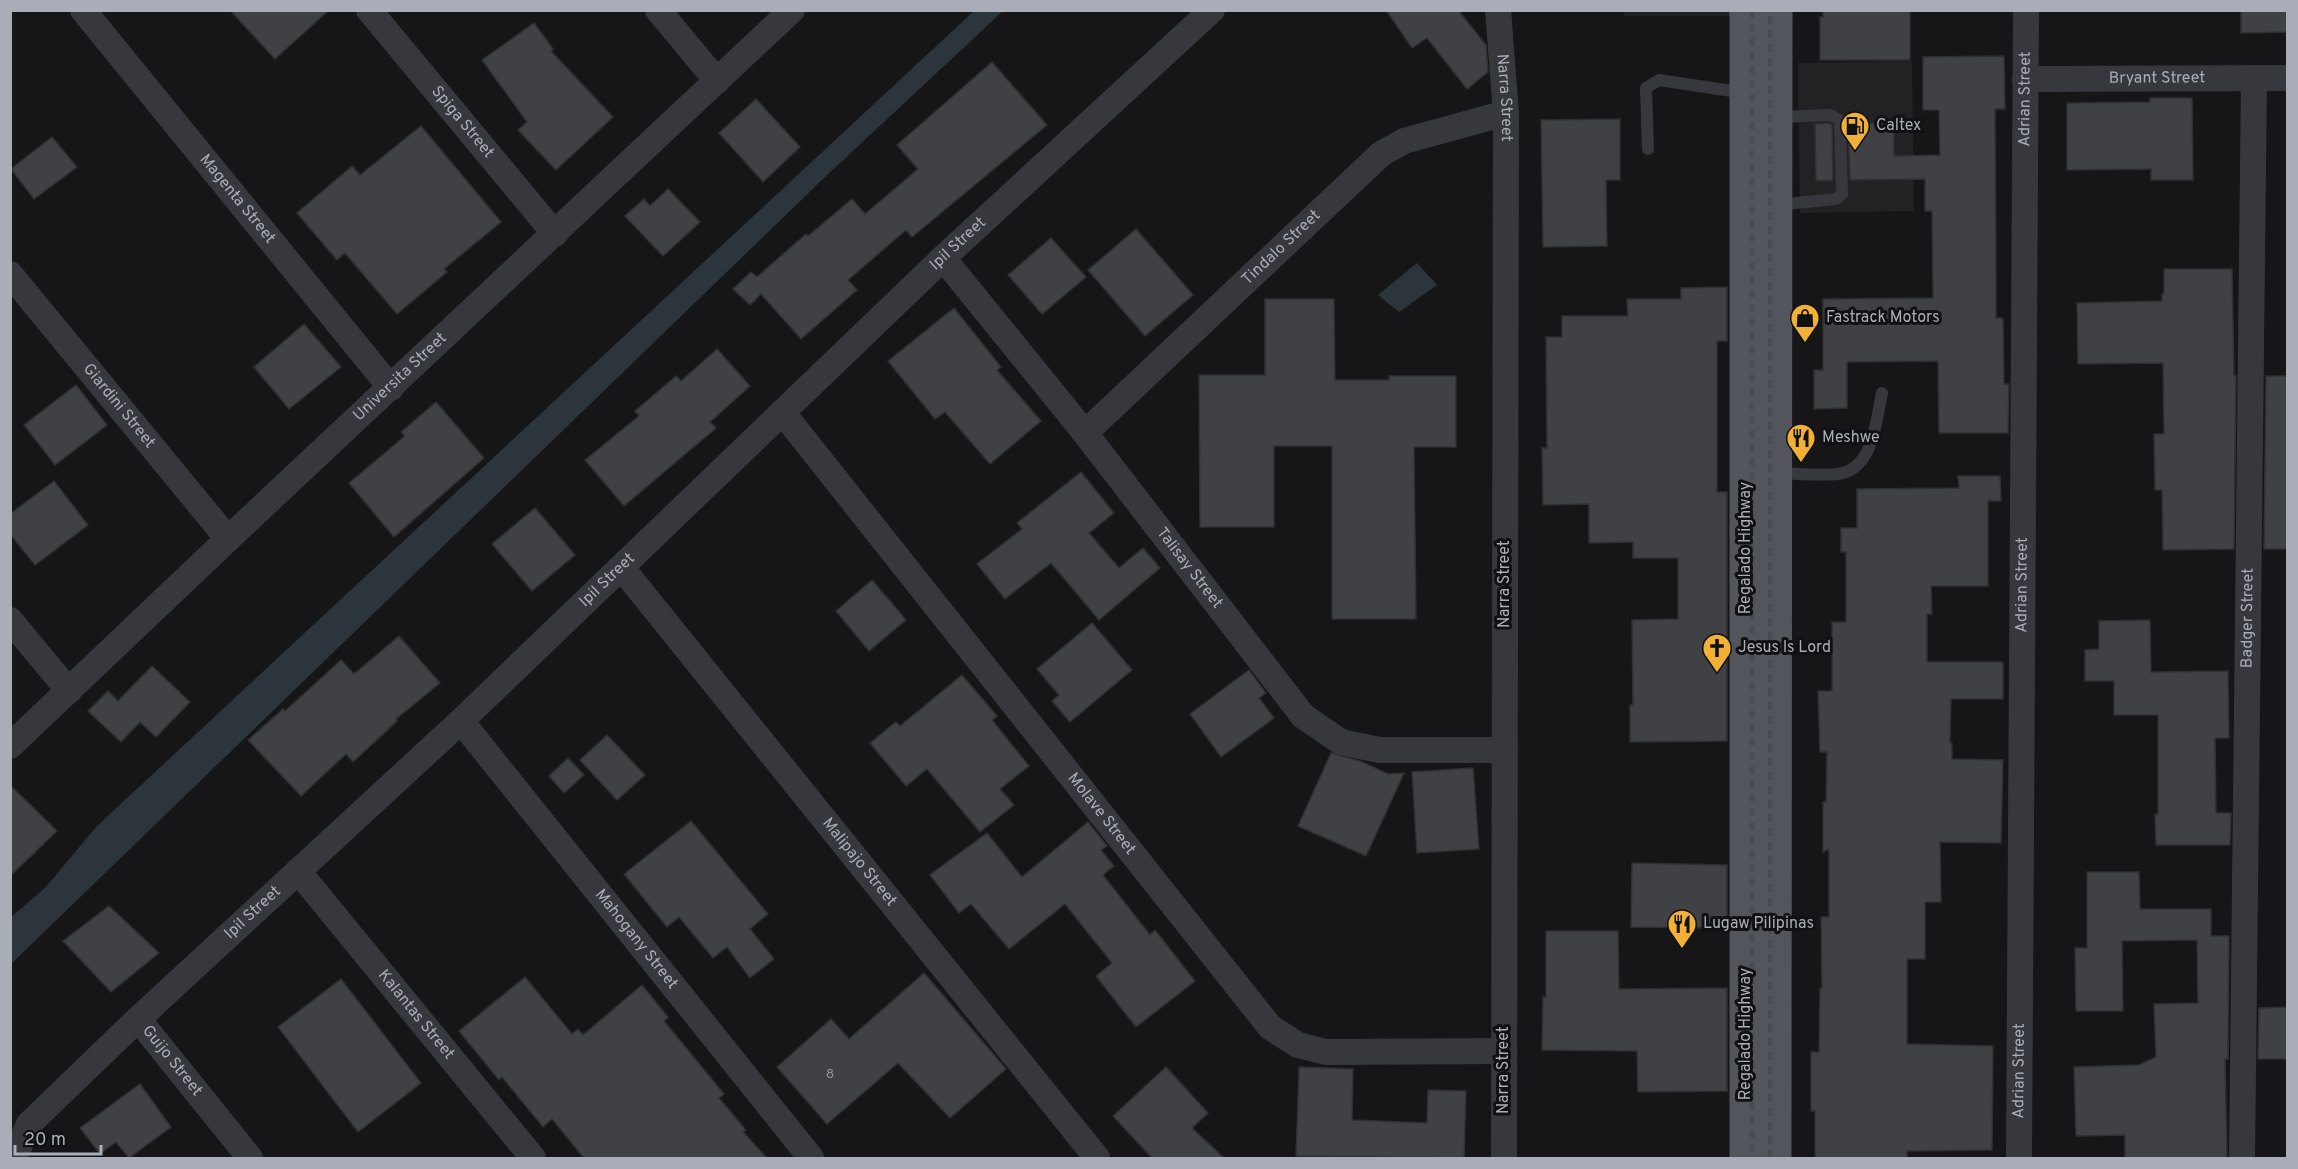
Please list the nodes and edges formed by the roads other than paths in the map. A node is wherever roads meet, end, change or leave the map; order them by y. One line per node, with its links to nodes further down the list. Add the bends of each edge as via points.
1 (83, 10): 21 (street, Magenta Street)
2 (369, 10): 18 (street, Spiga Street)
3 (658, 10): 13 (street)
4 (792, 10): 13 (street, Universita Street)
5 (1212, 10): 19 (street, Ipil Street)
6 (1498, 10): 14 (street, Narra Street)
7 (1746, 10): 15 (main road, Regalado Highway)
8 (1776, 10): 15 (main road, Regalado Highway)
9 (2026, 10): 12 (street, Adrian Street)
10 (2254, 78): 11 (street, Bryant Street); 12 (street, Bryant Street); 45 (street, Badger Street)
11 (2288, 78)
12 (2025, 79): 44 (street, Adrian Street)
13 (717, 81): 18 (street, Universita Street)
14 (1506, 113): 24 (street, Tindalo Street, via 1404,141 1381,154); 32 (street, Narra Street)
15 (1758, 113): 16 (lane, via 1659,80 1646,88); 17 (main road, Regalado Highway); 17 (lane, via 1830,115 1840,120 1842,194 1836,199)
16 (1648, 149)
17 (1761, 206): 25 (main road, Regalado Highway)
18 (555, 234): 21 (street, Universita Street)
19 (944, 258): 23 (street, Ipil Street); 24 (street, Talisay Street)
20 (10, 274): 26 (street, Giardini Street)
21 (391, 388): 26 (street, Universita Street)
22 (1882, 393): 25 (lane, via 1869,448 1860,465 1842,474)
23 (783, 413): 27 (street, Ipil Street); 35 (street, Molave Street, via 1270,1028 1298,1045 1326,1052)
24 (1085, 433): 32 (street, Talisay Street, via 1303,716 1341,742 1379,750)
25 (1761, 473): 42 (main road, Regalado Highway); 43 (main road, Regalado Highway)
26 (228, 538): 29 (street, Universita Street)
27 (622, 568): 30 (street, Ipil Street); 40 (street, Malipajo Street)
28 (10, 620): 29 (street)
29 (69, 691): 31 (street, Universita Street)
30 (461, 721): 33 (street, Ipil Street); 39 (street, Mahogany Street)
31 (10, 746)
32 (1504, 750): 35 (street, Narra Street)
33 (298, 871): 34 (street, Ipil Street); 38 (street, Kalantas Street)
34 (138, 1019): 36 (street, Ipil Street, via 29,1124); 37 (street, Guijo Street)
35 (1504, 1052): 41 (street, Narra Street)
36 (14, 1158)
37 (250, 1158)
38 (533, 1158)
39 (812, 1158)
40 (1097, 1158)
41 (1504, 1158)
42 (1746, 1158)
43 (1775, 1158)
44 (2019, 1158)
45 (2242, 1158)

